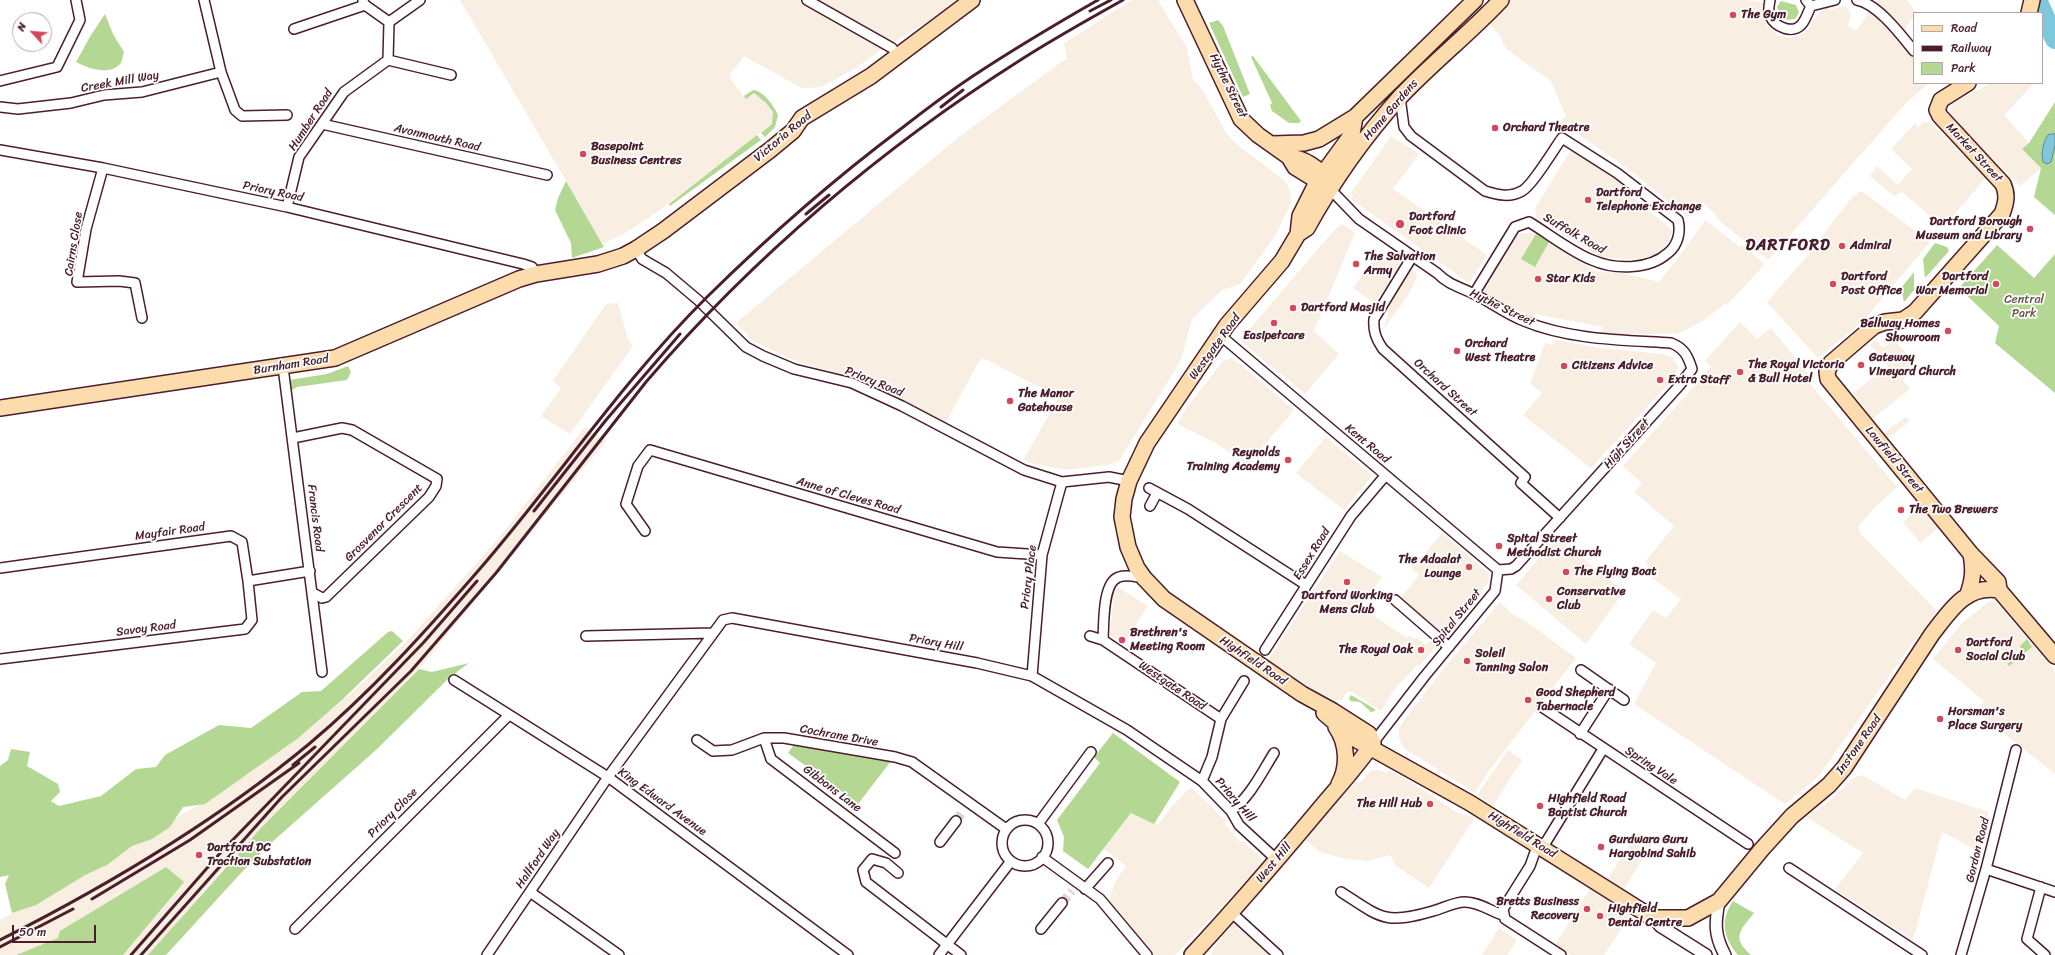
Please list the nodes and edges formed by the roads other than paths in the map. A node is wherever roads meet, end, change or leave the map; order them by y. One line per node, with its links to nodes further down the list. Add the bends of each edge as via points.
1 (76, 0): 23 (street, via 80,20 57,67)
2 (204, 0): 21 (street)
3 (420, 0): 16 (street)
4 (807, 0): 19 (street, via 892,48)
5 (972, 0): 19 (main road, Victoria Road)
6 (1185, 0): 30 (main road, Hythe Street, via 1242,119 1258,135)
7 (1475, 0): 28 (main road, Home Gardens)
8 (1501, 0): 25 (main road, Home Gardens)
9 (1770, 0): 14 (street, via 1770,15 1774,23 1783,28 1793,29 1802,25)
10 (1835, 0): 14 (street)
11 (1857, 0): 18 (street, via 1866,2 1894,27)
12 (2032, 0): 15 (main road)
13 (364, 3): 16 (street); 17 (street)
14 (1809, 3)
15 (2029, 12)
16 (389, 22): 20 (street)
17 (294, 29)
18 (1913, 50)
19 (898, 56): 37 (main road, Victoria Road, via 871,76 802,118 793,131 770,150)
20 (388, 60): 22 (street); 29 (street, Humber Road, via 344,92)
21 (221, 72): 26 (street, Creek Mill Way, via 142,92 104,94 48,106); 27 (street, via 235,110 242,116)
22 (451, 75)
23 (0, 81)
24 (1966, 84): 46 (main road, Market Street, via 1941,100 1937,110 2003,184 2007,191 2002,214 1915,312 1902,320 1874,326 1836,357)
25 (1400, 97): 34 (main road, Home Gardens); 41 (street, Suffolk Road, via 1404,127 1423,147 1485,191 1499,196 1522,191 1562,138 1616,172 1678,220 1679,238 1672,250 1657,261 1640,266 1604,265 1591,260 1529,222 1515,227)
26 (0, 107)
27 (287, 115)
28 (1355, 117): 30 (main road, via 1320,139 1304,143); 34 (main road, Home Gardens, via 1352,134)
29 (322, 124): 33 (street, Avonmouth Road); 35 (street, Humber Road, via 299,157)
30 (1272, 144): 34 (main road, Hythe Street, via 1289,157 1298,158)
31 (0, 150): 32 (street, Priory Road)
32 (103, 168): 35 (street, Priory Road); 42 (street, Cairns Close, via 86,229 77,282 119,280 135,283)
33 (547, 175)
34 (1323, 181): 36 (main road, Westgate Road, via 1300,216); 36 (main road, Home Gardens, via 1307,228); 38 (street, Hythe Street, via 1359,219)
35 (287, 207): 40 (street, Priory Road, via 523,264 532,267)
36 (1298, 234): 43 (main road, Westgate Road, via 1282,261)
37 (636, 249): 39 (main road, Victoria Road); 51 (street, Priory Road, via 642,259 666,273 698,300 746,347 794,369 852,383 1024,470)
38 (1412, 257): 41 (street, Hythe Street, via 1437,273 1447,283); 54 (street, Orchard Street, via 1374,319 1373,330 1378,342 1525,476 1521,483)
39 (614, 259): 40 (main road, Burnham Road)
40 (536, 274): 44 (main road, Burnham Road, via 336,358)
41 (1474, 294): 45 (street, Hythe Street, via 1524,321 1554,331 1610,339 1671,343 1689,357)
42 (142, 318)
43 (1221, 336): 49 (street, Kent Road); 50 (main road, Westgate Road, via 1147,443)
44 (283, 366): 47 (main road, Burnham Road); 48 (street, Francis Road)
45 (1692, 369): 54 (street, High Street)
46 (1827, 372): 56 (main road, Lowfield Street, via 1832,386)
47 (0, 408)
48 (293, 438): 61 (street, Francis Road); 67 (street, Grosvenor Crescent, via 342,428 352,430 437,480 429,497 326,597 322,598)
49 (1385, 476): 60 (street, Kent Road); 64 (street, Essex Road, via 1351,516)
50 (1129, 481): 51 (street, Priory Road, via 1108,478); 53 (main road, Westgate Road)
51 (1062, 482): 57 (street, Priory Place)
52 (1150, 506): 64 (street, via 1153,491 1188,509)
53 (1122, 517): 62 (main road, Highfield Road, via 1128,547)
54 (1560, 518): 60 (street, via 1516,566 1511,570)
55 (645, 531): 57 (street, Anne of Cleves Road, via 626,504 638,466 650,450 997,552)
56 (1971, 554): 59 (main road, Lowfield Street); 66 (main road, Instone Road)
57 (1042, 555): 79 (street, Priory Place)
58 (0, 568): 63 (street, Mayfair Road, via 231,536 242,542)
59 (1986, 569): 65 (main road, Lowfield Street, via 1998,582); 66 (main road)
60 (1498, 570): 73 (street, Spital Street, via 1495,591)
61 (310, 571): 63 (street); 67 (street, Francis Road)
62 (1144, 578): 72 (street, via 1119,576 1111,582 1107,592); 83 (main road, Highfield Road, via 1176,609)
63 (248, 580): 76 (street, Savoy Road, via 252,620 245,629)
64 (1306, 586): 74 (street, Essex Road)
65 (1999, 590): 66 (main road, via 1988,588); 75 (main road, Lowfield Street)
66 (1974, 592): 122 (main road, Instone Road, via 1932,634 1844,768 1830,785 1792,816)
67 (313, 593): 78 (street, Francis Road)
68 (1395, 600): 73 (street)
69 (713, 633): 70 (street); 79 (street, Priory Hill, via 723,620 732,618 977,663); 99 (street, Priory Hill)
70 (586, 636)
71 (1090, 636): 72 (street, Westgate Road)
72 (1103, 640): 87 (street, Westgate Road)
73 (1449, 647): 92 (street, Spital Street)
74 (1265, 650)
75 (2055, 656)
76 (0, 659)
77 (1581, 670): 82 (street)
78 (322, 672)
79 (1032, 676): 100 (street, Priory Hill, via 1127,730)
80 (454, 680): 86 (street, King Edward Avenue)
81 (1244, 681): 87 (street)
82 (1610, 689): 84 (street); 89 (street)
83 (1302, 694): 88 (main road, Highfield Road); 92 (main road, Highfield Road, via 1369,734)
84 (1624, 700)
85 (1542, 707): 89 (street, Spring Vale)
86 (509, 715): 99 (street, King Edward Avenue); 127 (street, Priory Close)
87 (1221, 719): 100 (street, via 1212,757)
88 (1334, 722): 92 (main road, Highfield Road, via 1348,734); 101 (main road, Highfield Road, via 1344,744 1346,764)
89 (1580, 734): 93 (street, Spring Vale)
90 (764, 738): 91 (street, Cochrane Drive, via 732,750 713,751); 105 (street, Cochrane Drive, via 788,739 912,762 966,807); 109 (street, Gibbons Lane, via 771,759)
91 (697, 740)
92 (1371, 746): 97 (main road, Highfield Road); 98 (main road)
93 (1603, 749): 107 (street, Spring Vale); 108 (street, via 1546,842)
94 (2016, 750): 115 (street, Gordon Road)
95 (1091, 752): 104 (street)
96 (1274, 753): 102 (street, via 1241,804)
97 (1390, 759): 98 (main road, via 1367,760); 108 (main road, Highfield Road, via 1470,803)
98 (1354, 770): 101 (main road, West Hill)
99 (608, 777): 119 (street, Hallford Way); 132 (street, King Edward Avenue)
100 (1202, 781): 102 (street, Priory Hill)
101 (1336, 790): 111 (main road, West Hill)
102 (1231, 811): 111 (street, Priory Hill, via 1239,824)
103 (956, 821): 106 (street)
104 (1038, 824): 105 (street, via 1025,820 1011,824); 110 (street, via 1047,836 1048,843)
105 (1006, 829): 112 (street, via 1002,843 1006,856)
106 (940, 842)
107 (1748, 844)
108 (1539, 846): 125 (street, via 1530,866 1503,909); 126 (main road, Highfield Road)
109 (896, 853)
110 (1042, 857): 112 (street, via 1031,865); 118 (street)
111 (1277, 860): 124 (main road, West Hill)
112 (1011, 861): 129 (street)
113 (1108, 863): 118 (street)
114 (1789, 868): 141 (street)
115 (1986, 869): 117 (street); 142 (street, Gordon Road)
116 (898, 873): 129 (street, via 886,863 872,859 863,870 866,882)
117 (2041, 887): 121 (street); 143 (street, via 2027,939)
118 (1078, 888): 135 (street, via 1100,899)
119 (530, 892): 130 (street, Hallford Way); 131 (street)
120 (1340, 892): 125 (street, via 1380,917 1398,920 1466,902)
121 (2055, 892)
122 (1719, 901): 126 (main road, Instone Road, via 1688,918); 140 (street, via 1715,927)
123 (1062, 903): 128 (street)
124 (1232, 912): 136 (main road, West Hill); 137 (street)
125 (1503, 915): 138 (street, via 1505,919)
126 (1653, 918): 139 (street, Highfield Road, via 1660,926)
127 (295, 929)
128 (1041, 930)
129 (947, 945): 133 (street); 134 (street)
130 (487, 955)
131 (619, 955)
132 (848, 955)
133 (939, 955)
134 (961, 955)
135 (1147, 955)
136 (1192, 955)
137 (1278, 955)
138 (1561, 955)
139 (1706, 955)
140 (1725, 955)
141 (1922, 955)
142 (1961, 955)
143 (2045, 955)

